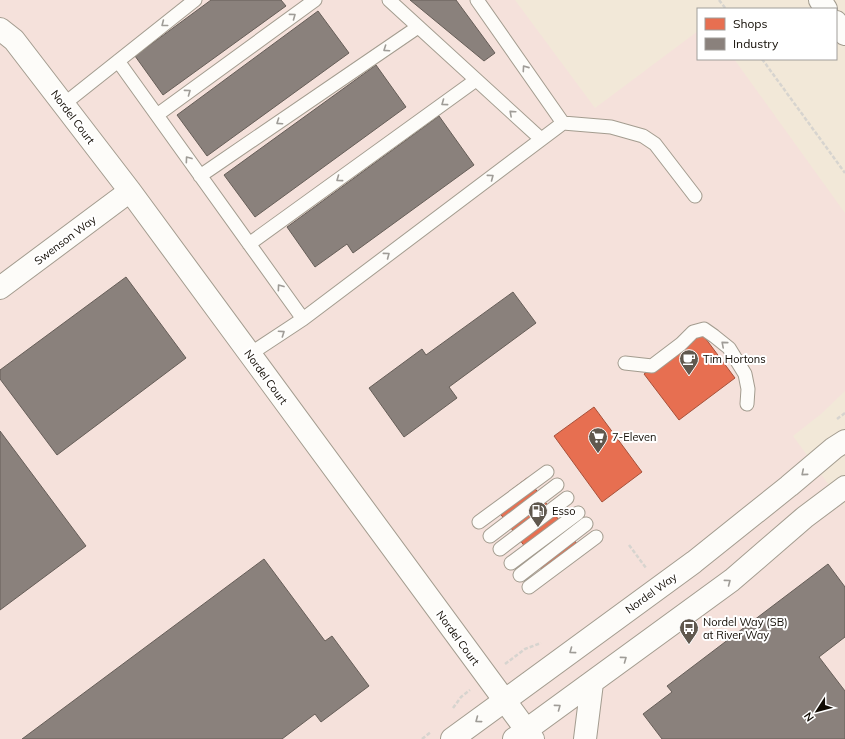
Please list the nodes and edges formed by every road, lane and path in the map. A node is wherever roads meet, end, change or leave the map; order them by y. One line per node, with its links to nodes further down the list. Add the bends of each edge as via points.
1 (195, 0): 12 (lane, one-way to 12)
2 (315, 0): 15 (lane, one-way to 2)
3 (389, 0): 8 (lane)
4 (478, 0): 16 (lane, one-way to 4)
5 (719, 0): 6 (path)
6 (725, 8)
7 (837, 23): 10 (street)
8 (418, 27): 13 (lane); 19 (lane, one-way to 19)
9 (0, 29): 14 (street, Nordel Court, via 14,40)
10 (845, 34)
11 (763, 60): 18 (path)
12 (118, 61): 14 (lane); 15 (lane)
13 (476, 80): 17 (lane, one-way to 13); 22 (lane, one-way to 22)
14 (64, 104): 20 (street, Nordel Court)
15 (157, 115): 19 (lane, one-way to 15)
16 (563, 123): 17 (lane); 21 (lane, via 611,127 643,136 655,144)
17 (541, 139): 24 (lane, one-way to 17)
18 (845, 173)
19 (200, 176): 22 (lane)
20 (130, 191): 23 (street, Swenson Way); 25 (street, Nordel Court)
21 (695, 196)
22 (250, 244): 24 (lane, one-way to 22)
23 (0, 288)
24 (303, 319): 25 (lane, one-way to 24)
25 (250, 354): 48 (street, Nordel Court)
26 (625, 363): 27 (lane, one-way to 26, via 745,374 729,348 704,330 693,332 652,366)
27 (747, 404)
28 (845, 413): 29 (path)
29 (839, 437): 48 (street, Nordel Way, one-way to 48, via 789,486 694,562)
30 (547, 472): 35 (lane)
31 (557, 485): 37 (lane)
32 (845, 487): 47 (street, one-way to 32, via 732,580 805,517)
33 (567, 498): 40 (lane)
34 (578, 513): 41 (lane)
35 (479, 522)
36 (586, 524): 43 (lane)
37 (490, 536)
38 (596, 537): 44 (lane)
39 (629, 546): 42 (path, via 646,568)
40 (500, 549)
41 (511, 563)
42 (640, 572)
43 (520, 575)
44 (529, 587)
45 (546, 640): 46 (path, via 540,645)
46 (520, 652)
47 (592, 682): 49 (street, one-way to 47); 51 (street)
48 (504, 700): 49 (street, Nordel Court); 50 (street, Nordel Way, one-way to 50)
49 (524, 736)
50 (452, 739)
51 (585, 739)

